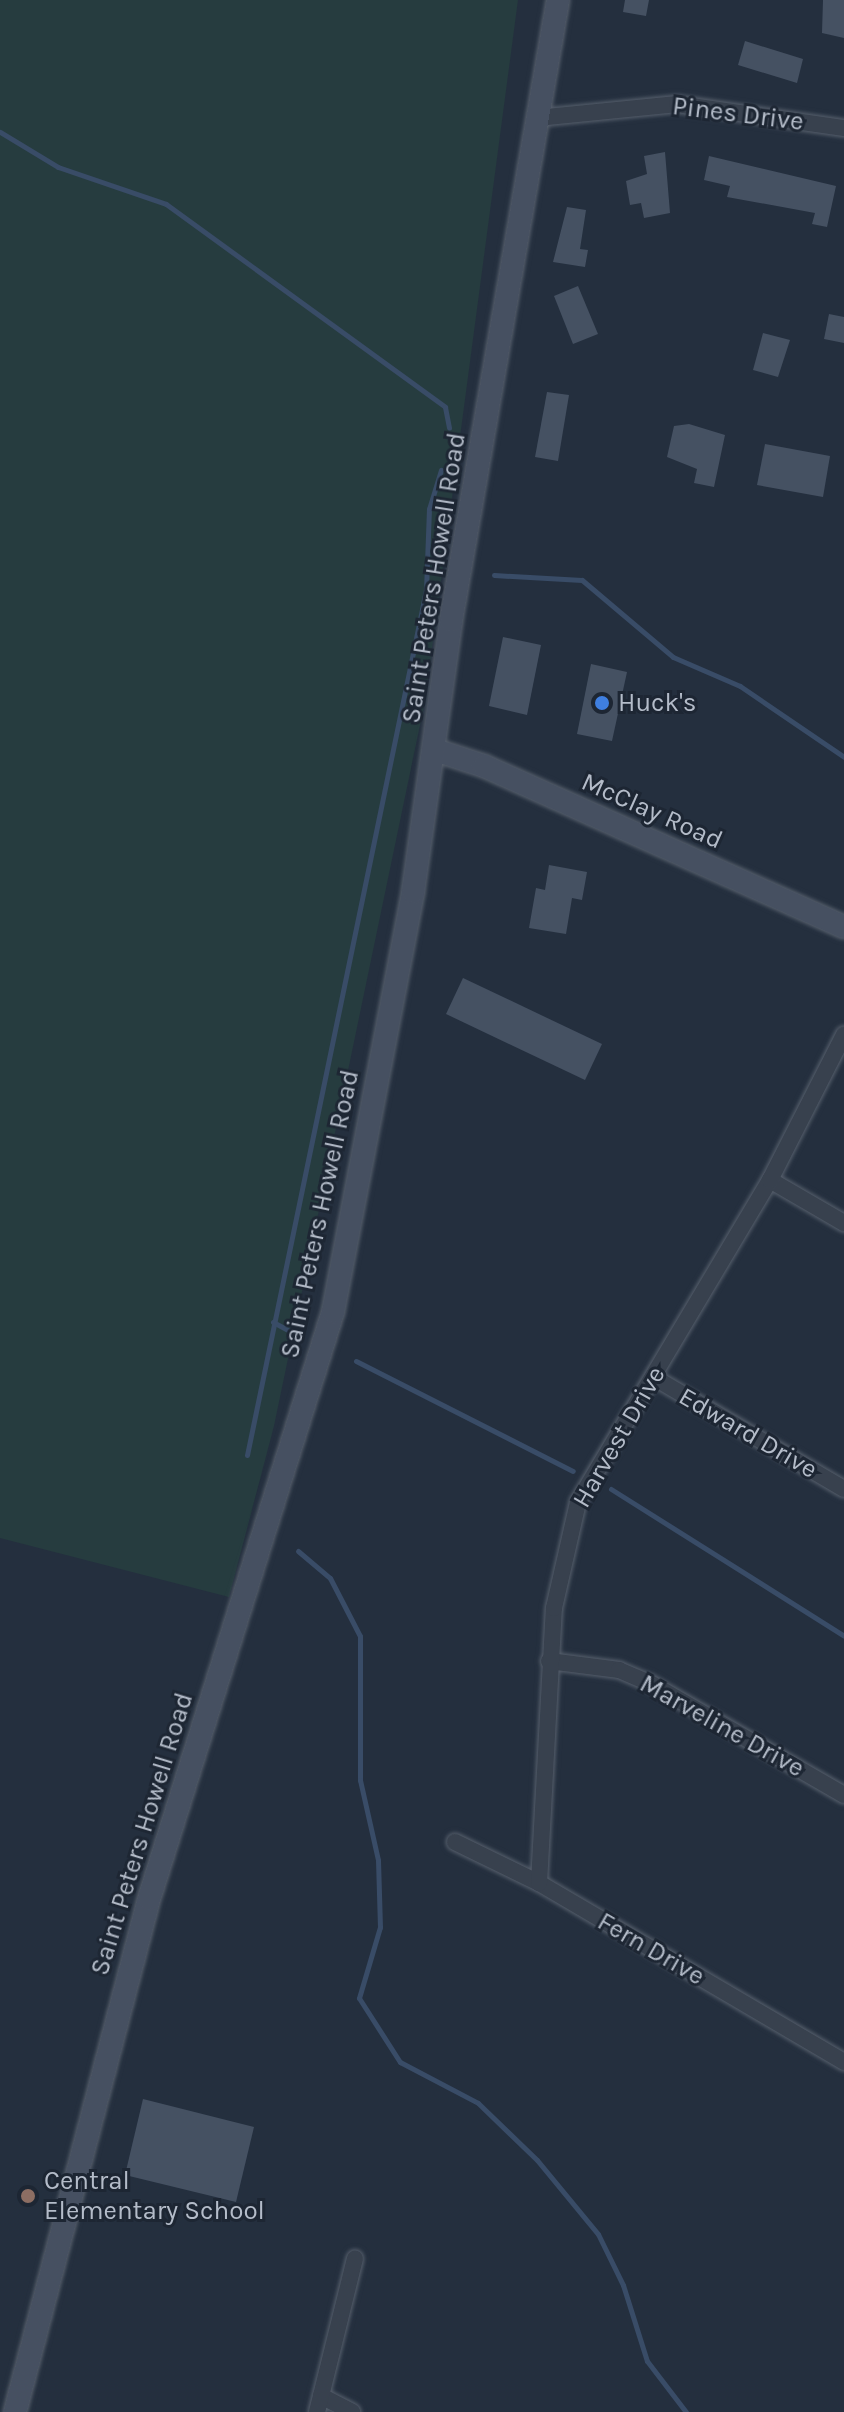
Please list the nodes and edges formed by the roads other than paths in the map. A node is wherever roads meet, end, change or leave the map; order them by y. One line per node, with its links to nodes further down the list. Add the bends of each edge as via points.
1 (558, 0): 2 (main road, Saint Peters Howell Road)
2 (537, 118): 3 (street, Pines Drive, via 677,104); 4 (main road, Saint Peters Howell Road, via 451,621)
3 (844, 128)
4 (435, 750): 5 (main road, McClay Road, via 484,766); 18 (main road, Saint Peters Howell Road, via 333,1312 149,1899)
5 (844, 927)
6 (844, 1035): 7 (street, Harvest Drive)
7 (770, 1180): 8 (street); 9 (street, Harvest Drive)
8 (844, 1223)
9 (653, 1377): 10 (street, Edward Drive); 11 (street, Harvest Drive, via 578,1502 560,1561)
10 (844, 1489)
11 (549, 1661): 12 (street, Marveline Drive, via 619,1670 650,1683); 14 (street, Harvest Drive)
12 (844, 1795)
13 (455, 1842): 14 (street, Fern Drive)
14 (539, 1883): 15 (street, Fern Drive)
15 (844, 2062)
16 (355, 2259): 17 (street)
17 (319, 2404): 19 (street)
18 (15, 2412)
19 (352, 2412)

